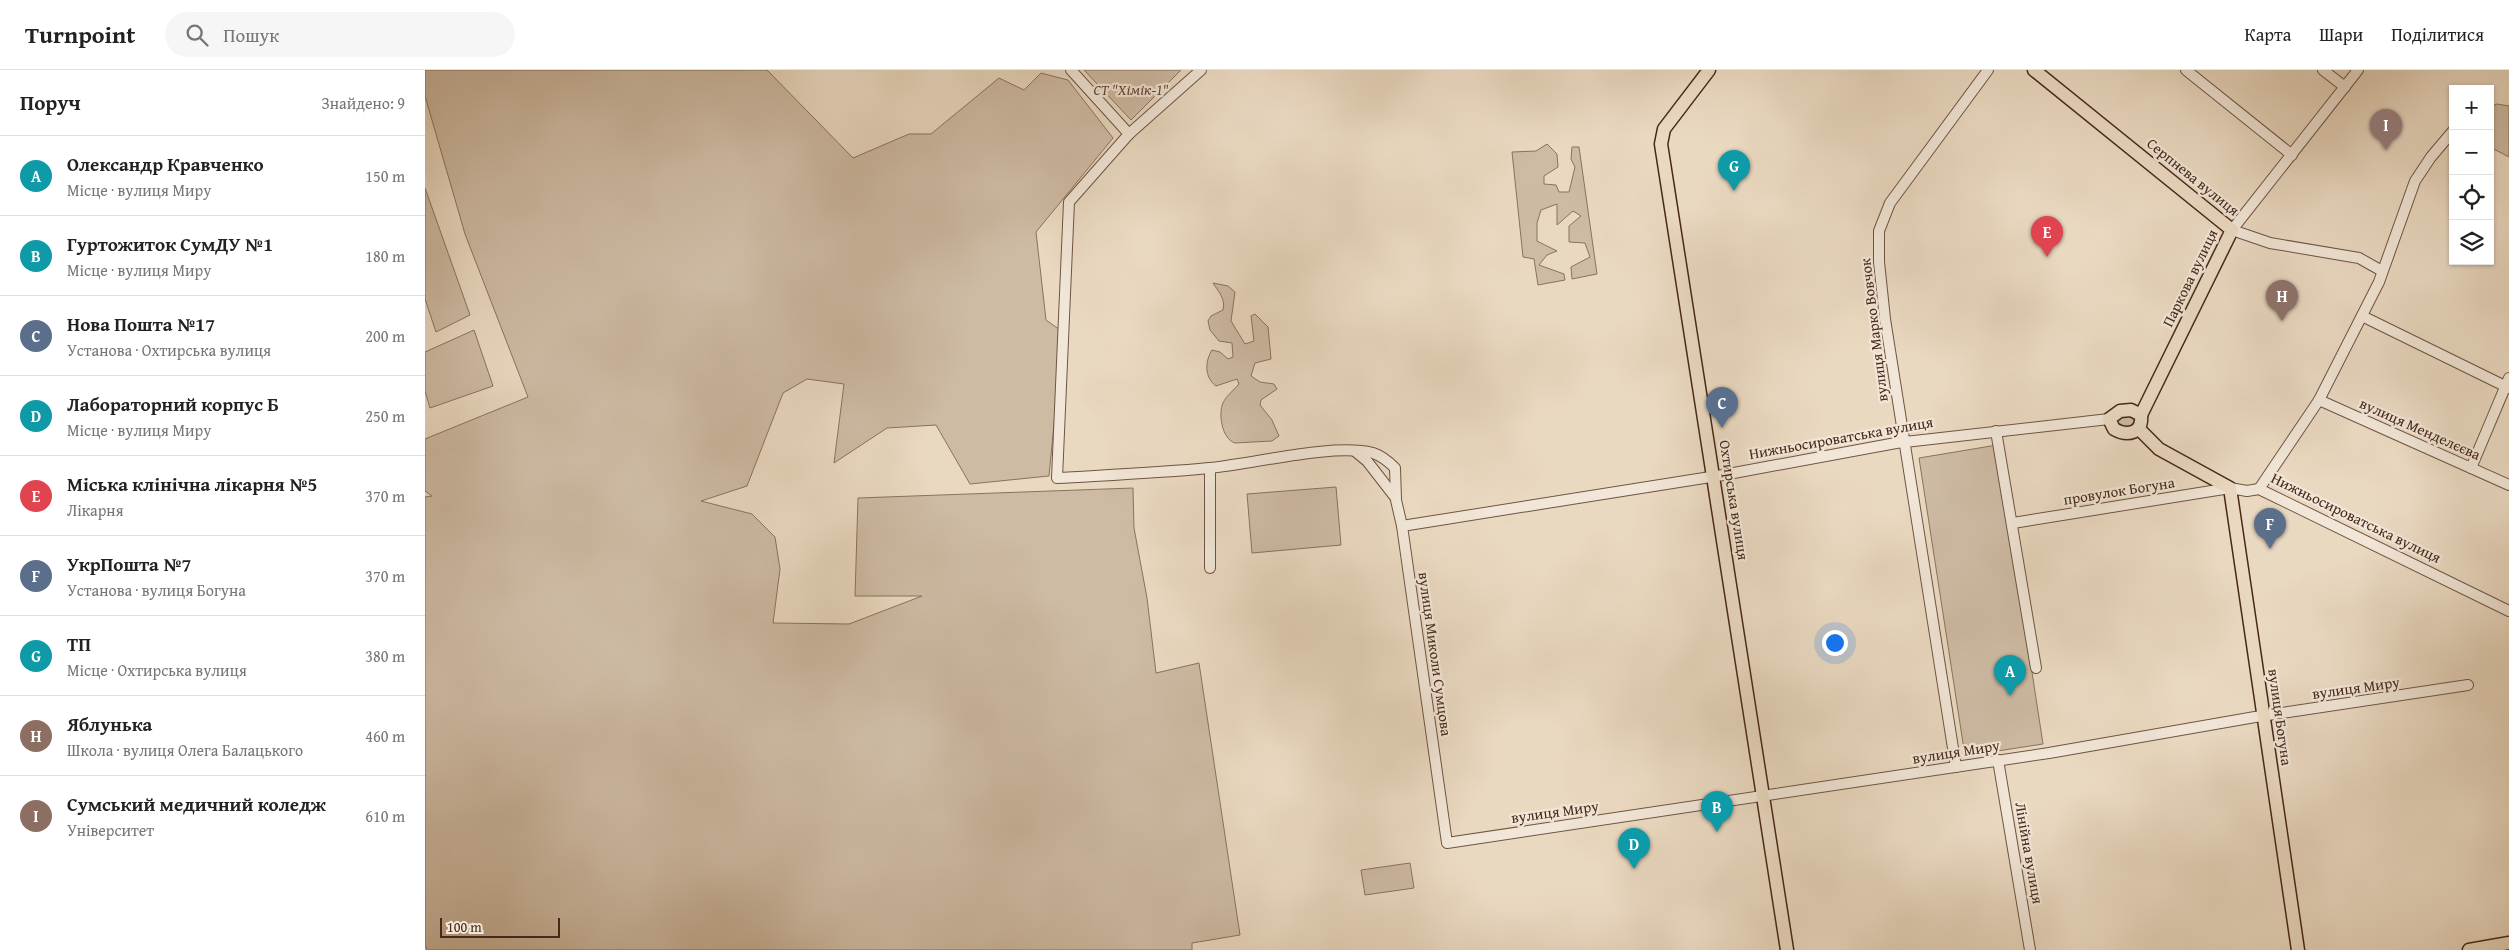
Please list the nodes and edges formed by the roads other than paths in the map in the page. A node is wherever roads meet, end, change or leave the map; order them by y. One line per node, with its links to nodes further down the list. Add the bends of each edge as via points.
1 (1071, 70): 10 (street)
2 (1201, 70): 10 (street)
3 (1709, 70): 26 (main road, Охтирська вулиця, via 1664,129 1661,144)
4 (1988, 70): 22 (street, вулиця Марко Вовчок, via 1899,189 1879,231 1885,319)
5 (2034, 70): 13 (main road, Серпнева вулиця)
6 (2186, 70): 12 (street)
7 (2323, 70): 9 (street)
8 (2358, 70): 9 (street, Паркова вулиця)
9 (2345, 88): 12 (street, Паркова вулиця)
10 (1129, 134): 24 (street, via 1069,202 1057,478)
11 (2449, 137): 14 (street, via 2415,181)
12 (2292, 155): 13 (street, Паркова вулиця)
13 (2232, 230): 14 (street, Серпнева вулиця, via 2270,243 2359,258); 18 (main road, Паркова вулиця)
14 (2382, 271): 15 (street)
15 (2362, 316): 16 (street); 17 (street)
16 (2508, 384): 25 (street)
17 (2319, 400): 25 (street, вулиця Менделєєва); 29 (street)
18 (2141, 415): 19 (main road, Нижньосироватська вулиця, via 2131,410 2120,411); 20 (main road)
19 (2109, 419): 20 (main road, via 2119,432 2132,433); 21 (street, Нижньосироватська вулиця)
20 (2139, 429): 28 (main road, Нижньосироватська вулиця, via 2159,449)
21 (1996, 431): 22 (street, Нижньосироватська вулиця); 31 (street)
22 (1903, 442): 26 (street, Нижньосироватська вулиця); 39 (street, вулиця Марко Вовчок)
23 (1355, 452): 24 (street, via 1323,453); 30 (street, via 1367,460 1389,486); 30 (street, вулиця Миколи Сумцова, via 1383,457 1395,468)
24 (1210, 468): 33 (street)
25 (2471, 468): 27 (street, вулиця Менделєєва)
26 (1714, 477): 32 (street, Нижньосироватська вулиця); 40 (main road, Охтирська вулиця)
27 (2509, 485)
28 (2230, 488): 29 (street, Нижньосироватська вулиця, via 2247,491); 31 (street, провулок Богуна); 37 (main road, вулиця Богуна)
29 (2259, 488): 34 (street, Нижньосироватська вулиця)
30 (1396, 500): 32 (street, вулиця Миколи Сумцова)
31 (2013, 523): 35 (street)
32 (1402, 526): 41 (street, вулиця Миколи Сумцова)
33 (1210, 568)
34 (2509, 611)
35 (2036, 668)
36 (2469, 685): 37 (street, вулиця Миру)
37 (2263, 716): 38 (street, вулиця Миру); 45 (main road, вулиця Богуна)
38 (1998, 760): 39 (street, вулиця Миру); 44 (street, Лінійна вулиця)
39 (1955, 766): 40 (street, вулиця Миру)
40 (1763, 796): 41 (street, вулиця Миру); 43 (main road, Охтирська вулиця)
41 (1447, 843)
42 (2509, 944): 46 (main road)
43 (1787, 950)
44 (2030, 950)
45 (2298, 950)
46 (2469, 950)

